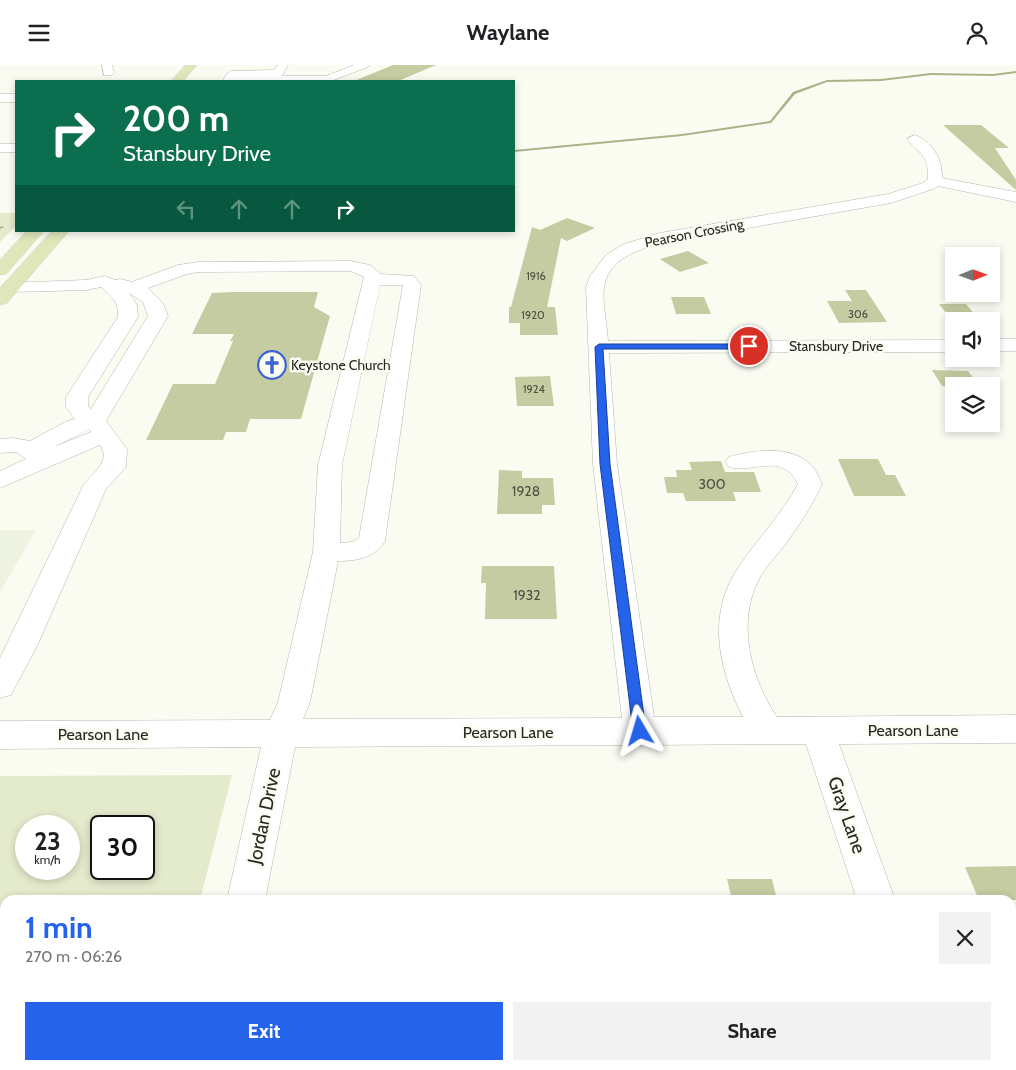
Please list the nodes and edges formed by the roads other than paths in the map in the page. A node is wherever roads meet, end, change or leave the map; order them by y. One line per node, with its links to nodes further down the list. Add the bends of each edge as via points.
1 (192, 65): 5 (main road)
2 (334, 65): 6 (street)
3 (364, 65): 6 (street)
4 (279, 72): 6 (street)
5 (178, 80)
6 (327, 80)
7 (15, 137): 9 (street)
8 (914, 139): 11 (street, via 928,151 937,167)
9 (0, 143): 10 (street)
10 (15, 148)
11 (935, 181): 12 (street); 23 (street, Pearson Crossing, via 891,199 730,225 632,246 602,267 598,275 595,287)
12 (1016, 197)
13 (35, 232): 15 (main road)
14 (60, 232): 18 (main road)
15 (0, 270)
16 (372, 279): 19 (street, via 373,275 364,269 351,266 199,267 184,269); 29 (street, Jordan Drive, via 330,465); 29 (street, via 408,280 412,285 372,541 365,549 353,552)
17 (105, 281): 18 (street, via 86,285); 19 (street); 24 (street, via 122,295 129,308 128,317 77,397 77,407)
18 (6, 286)
19 (132, 288): 24 (street, via 145,293 156,305 158,316)
20 (1000, 345): 21 (street)
21 (1016, 345)
22 (945, 346): 23 (street, Stansbury Drive)
23 (599, 347): 33 (street, Pearson Crossing, via 605,464)
24 (100, 428): 26 (street); 30 (street, via 116,449 114,467 95,486 23,644)
25 (0, 446): 26 (street, via 16,444)
26 (36, 455): 28 (street)
27 (737, 462): 34 (street, via 763,459 794,464 805,473 810,484 785,527 745,579 736,601 732,627 736,660 757,715)
28 (0, 480)
29 (326, 552): 35 (street, Jordan Drive, via 294,702)
30 (0, 685)
31 (1016, 729): 32 (street, Pearson Lane)
32 (818, 730): 34 (street, Pearson Lane); 38 (street, Gray Lane)
33 (640, 731): 34 (street, Pearson Lane); 35 (street, Pearson Lane)
34 (768, 731)
35 (281, 733): 36 (street, Pearson Lane); 37 (street, Jordan Drive)
36 (0, 735)
37 (247, 895)
38 (874, 895)

